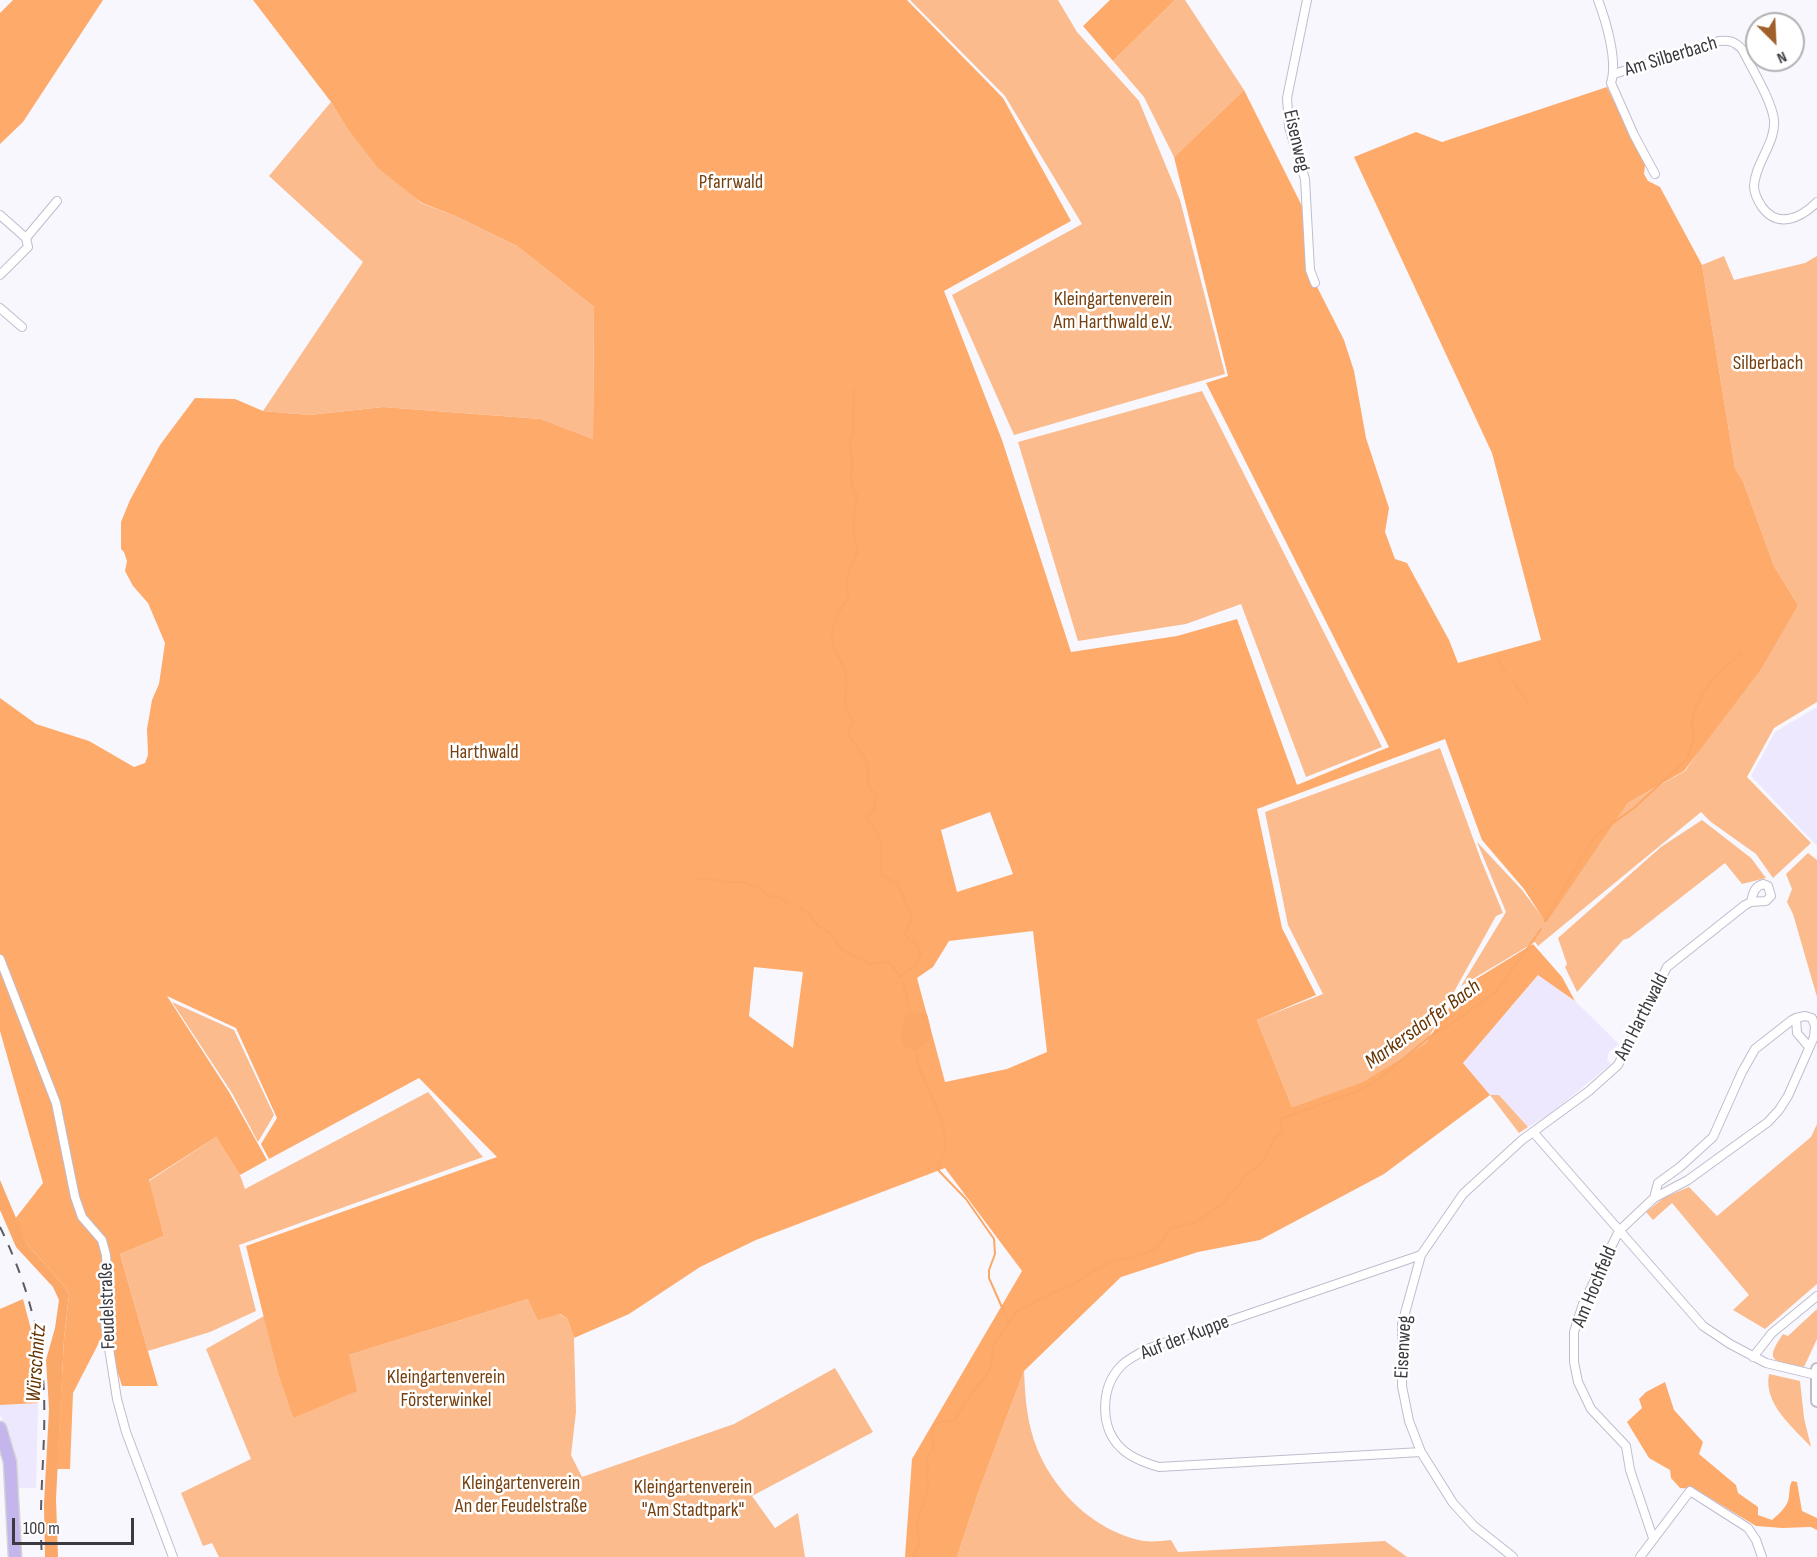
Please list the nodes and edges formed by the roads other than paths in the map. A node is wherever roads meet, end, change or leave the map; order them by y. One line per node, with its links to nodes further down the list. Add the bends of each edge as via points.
1 (1307, 0): 10 (street, Eisenweg, via 1287,98 1289,127 1305,179 1310,270)
2 (1598, 0): 3 (street, Am Silberbach)
3 (1614, 74): 4 (street, Am Silberbach, via 1611,83); 6 (street, Am Silberbach, via 1719,41 1735,42 1773,112 1773,133 1754,186 1759,202 1768,214 1782,220 1802,215)
4 (1655, 174)
5 (57, 201): 8 (street)
6 (1817, 202)
7 (0, 215): 8 (street)
8 (26, 238): 9 (street, via 28,247)
9 (0, 275)
10 (1315, 283)
11 (0, 308): 12 (street)
12 (22, 327)
13 (1751, 902): 17 (street, Am Harthwald, via 1667,967 1618,1065)
14 (0, 959): 30 (street, Feudelstraße, via 56,1103 78,1207 88,1226 102,1240 108,1287 105,1323 117,1399)
15 (1796, 1018): 16 (street, via 1797,1033); 16 (street, via 1812,1018 1814,1037); 19 (street, via 1755,1049 1713,1137 1658,1183)
16 (1809, 1047): 19 (street, via 1788,1096 1768,1122 1688,1180)
17 (1534, 1133): 18 (street, Am Harthwald); 20 (street)
18 (1522, 1140): 21 (street, Eisenweg, via 1463,1194)
19 (1654, 1198): 20 (street)
20 (1619, 1231): 23 (street, via 1704,1326); 28 (street, Am Hochfeld, via 1583,1304 1574,1332 1574,1362 1578,1382 1591,1409 1626,1446)
21 (1421, 1255): 27 (street, Eisenweg, via 1402,1324 1401,1355 1409,1421); 27 (street, Auf der Kuppe, via 1147,1349 1128,1360 1113,1377 1105,1410 1121,1448 1159,1467)
22 (1817, 1296): 23 (street, via 1772,1333)
23 (1753, 1357): 24 (street, via 1773,1366)
24 (1816, 1372): 25 (main road)
25 (1817, 1401)
26 (0, 1428): 29 (main road, via 10,1462)
27 (1421, 1452): 31 (street, Eisenweg, via 1453,1503 1474,1526)
28 (1653, 1538): 32 (street); 33 (street, via 1690,1491 1748,1528)
29 (15, 1557)
30 (173, 1557)
31 (1513, 1557)
32 (1640, 1557)
33 (1762, 1557)

